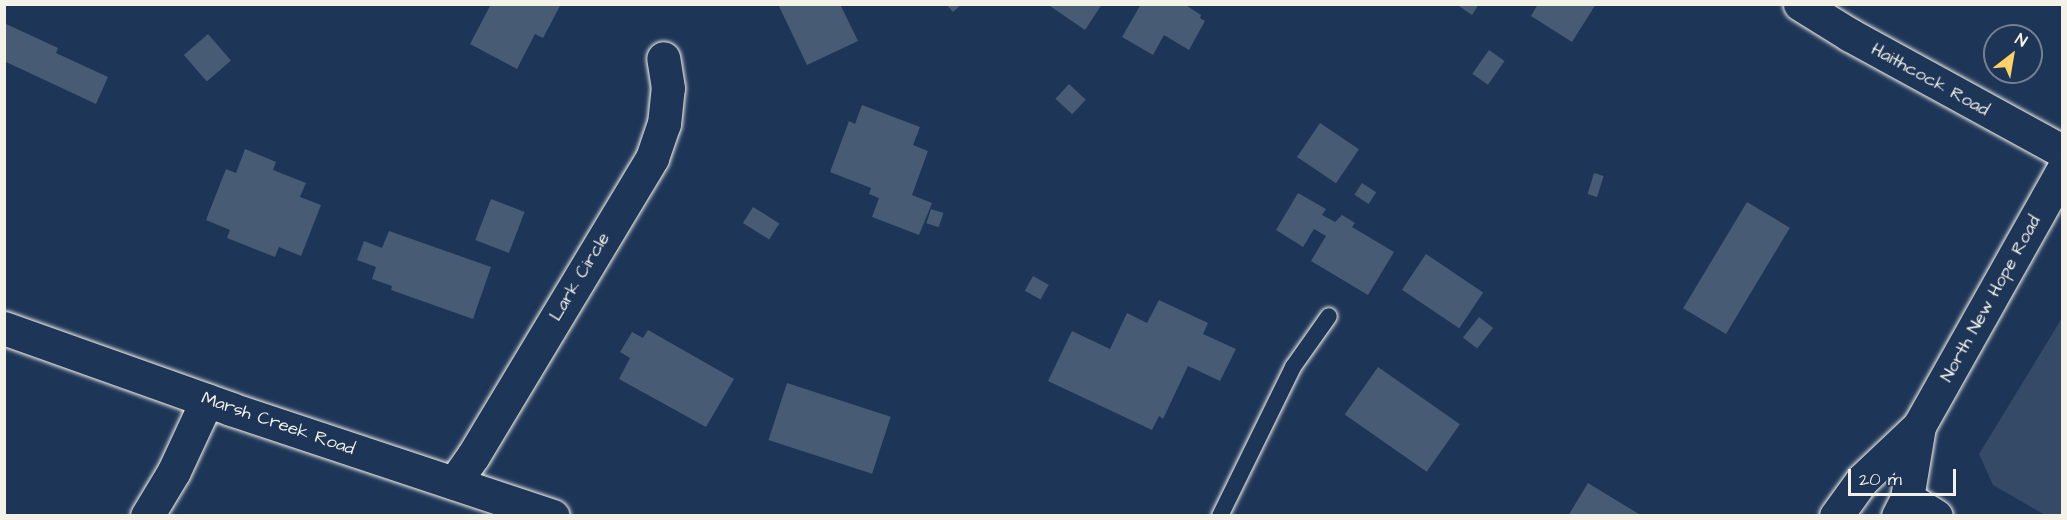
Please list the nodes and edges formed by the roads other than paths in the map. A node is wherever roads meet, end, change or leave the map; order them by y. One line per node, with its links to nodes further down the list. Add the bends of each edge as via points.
1 (1800, 4): 3 (street, Haithcock Road)
2 (663, 58): 9 (street, Lark Circle, via 668,88 664,124 652,158)
3 (2062, 151)
4 (2062, 171): 8 (street, North New Hope Road)
5 (1329, 316): 13 (lane, via 1293,367)
6 (4, 328): 7 (street, Marsh Creek Road)
7 (207, 400): 9 (street, Marsh Creek Road); 11 (street, via 174,471)
8 (1919, 426): 10 (street, North New Hope Road); 14 (street, North New Hope Road, via 1862,480)
9 (454, 483): 12 (street, Marsh Creek Road)
10 (1903, 507): 15 (street)
11 (147, 516)
12 (553, 516)
13 (1220, 516)
14 (1836, 516)
15 (1936, 516)

